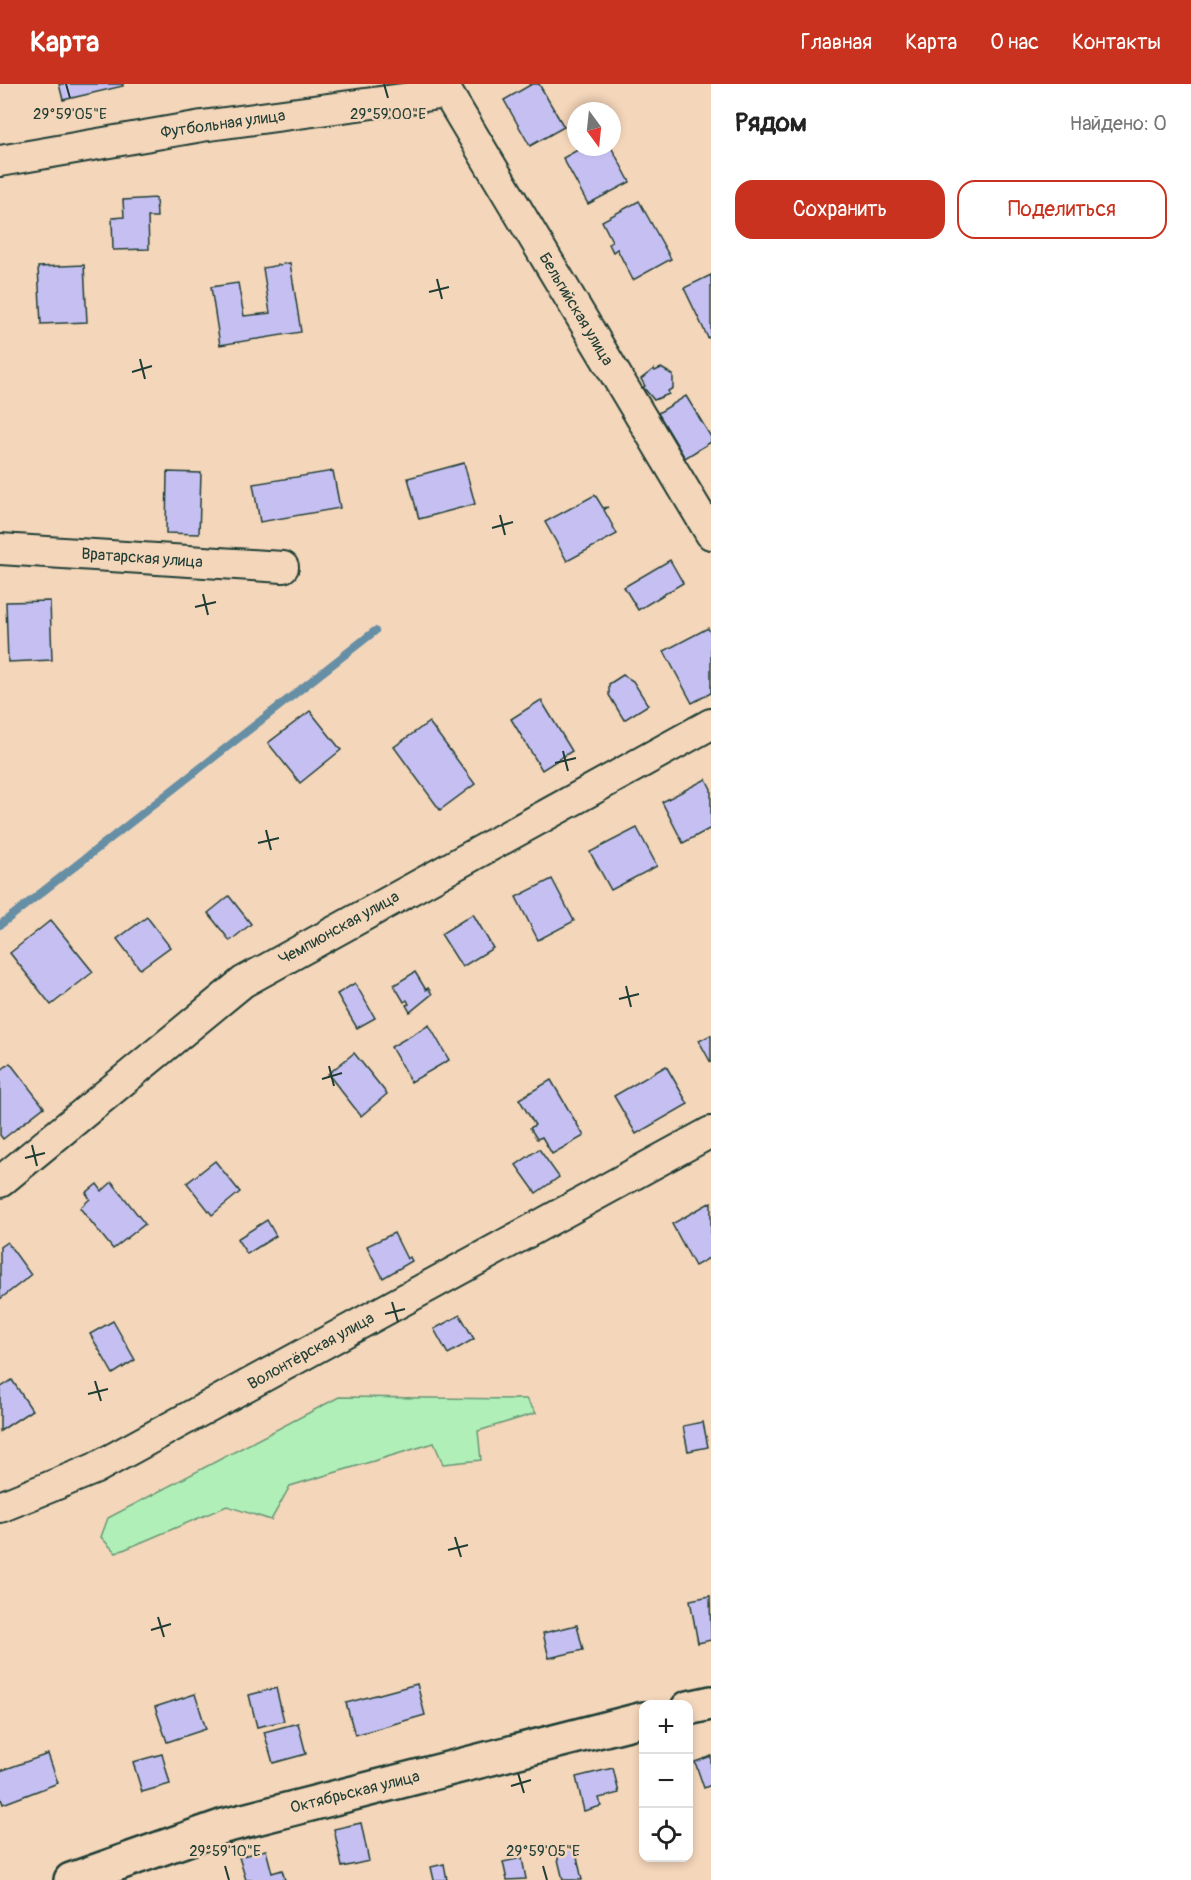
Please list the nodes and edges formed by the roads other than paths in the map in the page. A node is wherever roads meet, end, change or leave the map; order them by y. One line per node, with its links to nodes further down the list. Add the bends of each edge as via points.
1 (444, 89): 2 (street, Футбольная улица); 3 (street, Бельгийская улица)
2 (0, 161)
3 (711, 534)
4 (0, 549): 5 (street, Вратарская улица)
5 (283, 567)
6 (711, 724): 8 (street, Чемпионская улица, via 243,982)
7 (711, 1132): 9 (street, Волонтёрская улица, via 94,1469)
8 (0, 1182)
9 (0, 1507)
10 (711, 1703): 11 (main road)
11 (693, 1707)
12 (639, 1720): 13 (main road, Октябрьская улица, via 224,1826)
13 (71, 1880)

